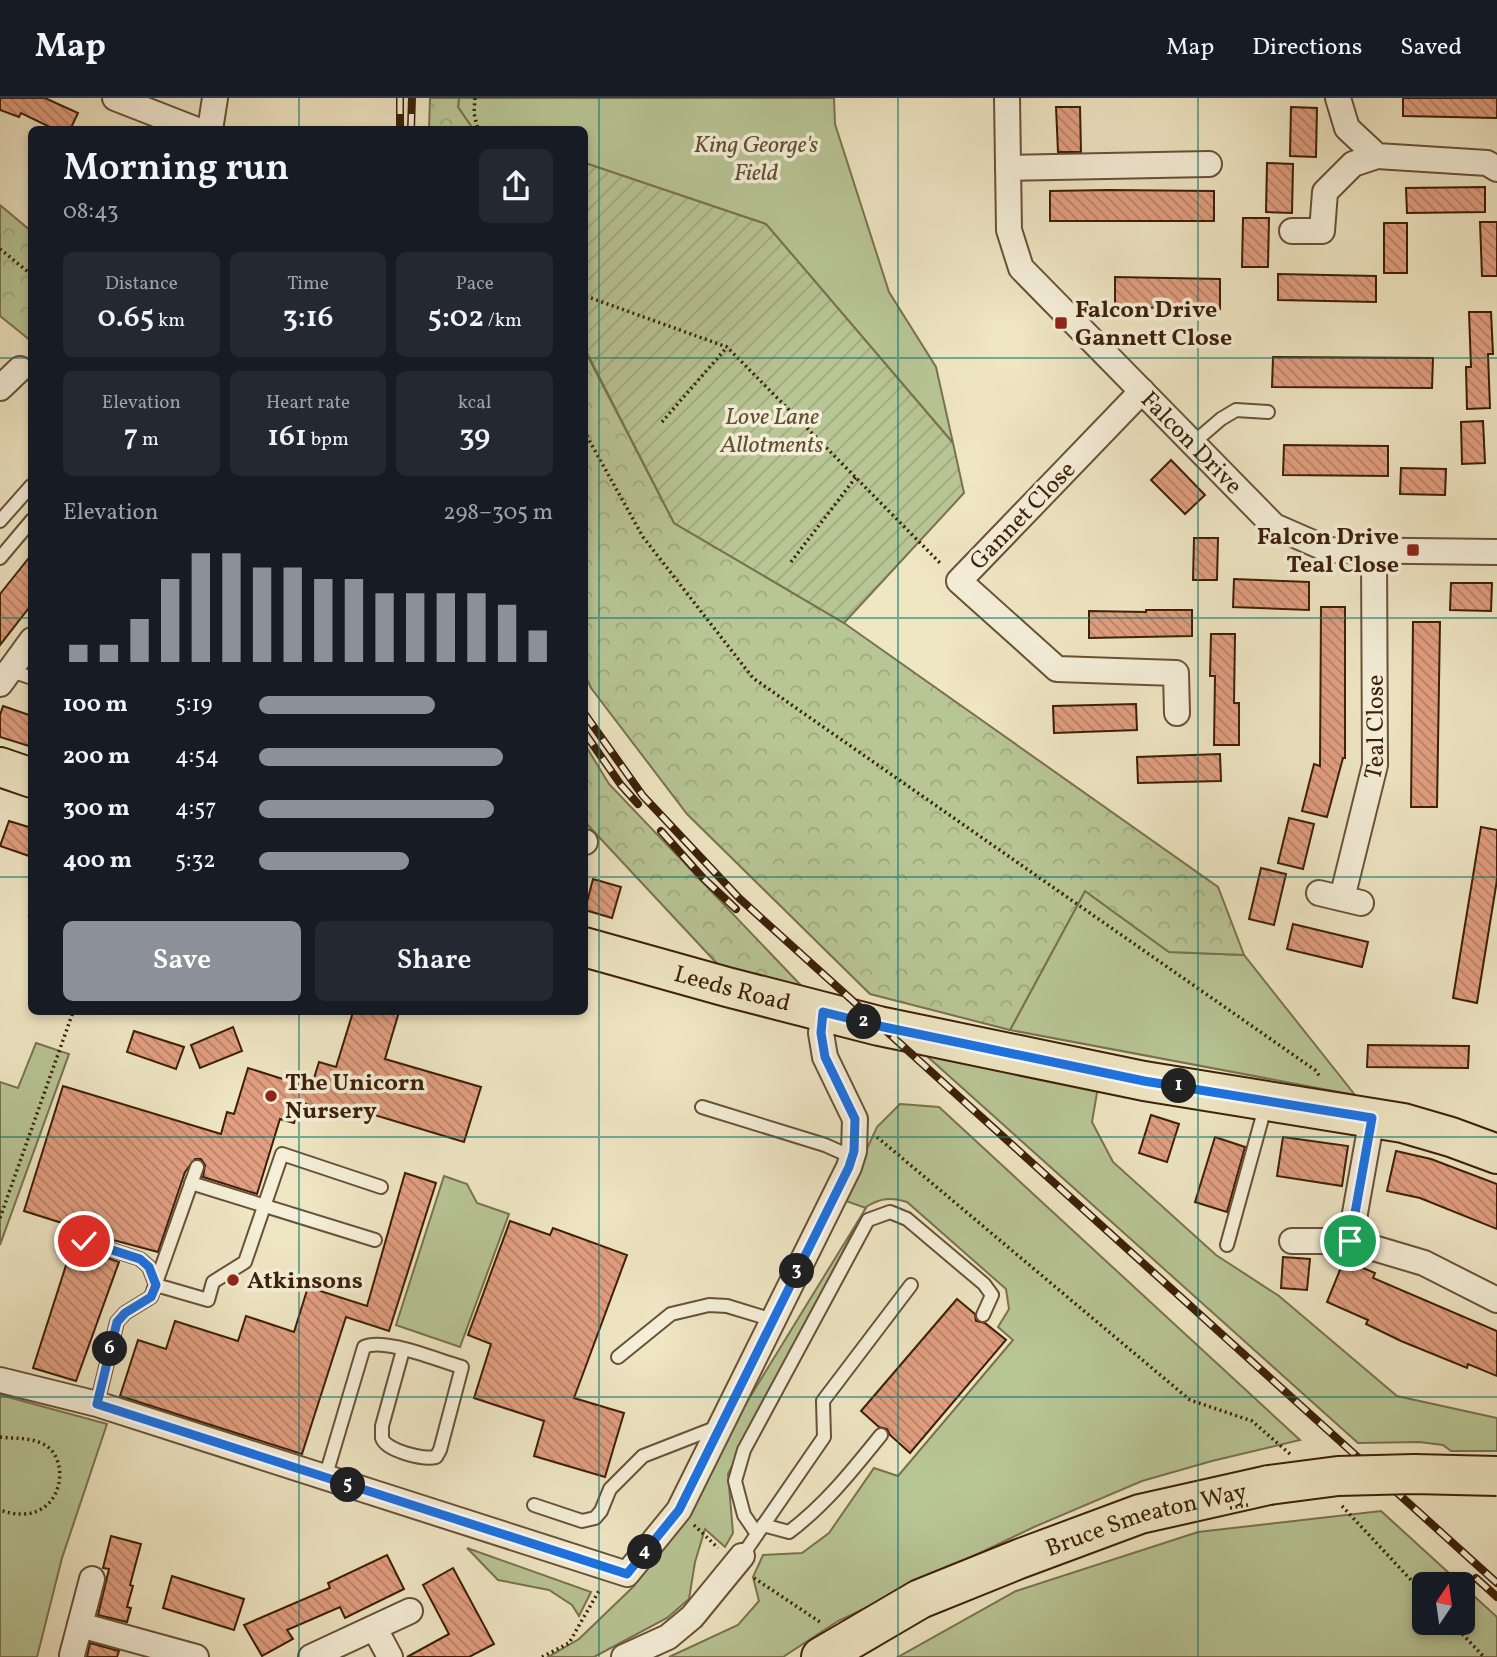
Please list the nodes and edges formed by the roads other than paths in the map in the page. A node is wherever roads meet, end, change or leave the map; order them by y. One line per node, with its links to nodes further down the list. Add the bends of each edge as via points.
1 (115, 98): 5 (street)
2 (215, 98): 6 (street)
3 (1007, 98): 9 (street, Falcon Drive)
4 (1338, 98): 7 (street, via 1347,128)
5 (187, 126)
6 (211, 126)
7 (1377, 156): 10 (street, via 1487,163); 11 (street, via 1353,164 1325,191 1322,231)
8 (1209, 164): 9 (street)
9 (1008, 168): 14 (street, Falcon Drive, via 1009,230 1021,268)
10 (1497, 169)
11 (1292, 231)
12 (20, 369): 13 (street)
13 (0, 388)
14 (1142, 391): 16 (street, Falcon Drive); 26 (street, Gannet Close, via 959,581 1058,669 1176,673)
15 (1268, 412): 16 (lane, via 1236,411)
16 (1193, 443): 20 (street, Falcon Drive, via 1274,526 1329,550)
17 (28, 488): 18 (lane)
18 (0, 521)
19 (28, 525): 22 (lane)
20 (1374, 551): 21 (street, Falcon Drive); 29 (street, Teal Close, via 1375,765)
21 (1497, 552)
22 (0, 558)
23 (28, 645): 24 (street)
24 (3, 673): 25 (lane)
25 (28, 677)
26 (1177, 713)
27 (0, 766): 28 (main road)
28 (28, 776)
29 (1341, 898)
30 (588, 948): 31 (main road, Leeds Road)
31 (823, 1012): 32 (main road, Leeds Road, via 1144,1081); 36 (street, via 825,1057 855,1119)
32 (1267, 1100): 34 (main road, Leeds Road); 45 (lane)
33 (702, 1107): 36 (lane)
34 (1372, 1118): 35 (main road, Leeds Road, via 1403,1123); 44 (street)
35 (1497, 1154)
36 (852, 1157): 50 (street)
37 (197, 1167): 38 (lane)
38 (191, 1183): 40 (lane); 46 (lane)
39 (381, 1187): 40 (lane, via 282,1154)
40 (264, 1206): 41 (lane); 46 (lane, via 245,1262 213,1282 208,1300)
41 (375, 1240)
42 (84, 1241): 46 (lane, via 140,1259)
43 (1292, 1241): 44 (street)
44 (1350, 1241): 48 (street, via 1424,1263)
45 (1227, 1245)
46 (156, 1285): 54 (lane, via 151,1297 117,1322)
47 (911, 1285): 60 (lane, via 823,1401 824,1437)
48 (1497, 1300)
49 (983, 1315): 60 (lane, via 992,1295 984,1284 907,1219 890,1212 868,1220 744,1450 734,1481 744,1515)
50 (773, 1320): 52 (lane, via 727,1306 671,1314); 55 (street)
51 (403, 1350): 51 (lane, via 462,1367 436,1457 413,1456 387,1445 382,1437); 58 (lane, via 380,1343 363,1347)
52 (618, 1357)
53 (0, 1380): 54 (street)
54 (97, 1404): 58 (street)
55 (721, 1426): 58 (street, via 679,1510 619,1572); 59 (lane, via 643,1456 610,1489 595,1518 582,1521)
56 (881, 1435): 60 (lane, via 812,1515 789,1532)
57 (1497, 1476): 71 (main road, Bruce Smeaton Way, bridge, via 1338,1476 1269,1485 1140,1514 920,1599)
58 (325, 1478)
59 (534, 1505)
60 (760, 1530): 61 (lane)
61 (742, 1556): 70 (street, via 692,1617 668,1637)
62 (92, 1578): 64 (street)
63 (410, 1611): 65 (street)
64 (80, 1625): 66 (street); 67 (street)
65 (375, 1629): 68 (street); 69 (street)
66 (72, 1655)
67 (196, 1657)
68 (311, 1657)
69 (390, 1657)
70 (624, 1657)
71 (821, 1657)

